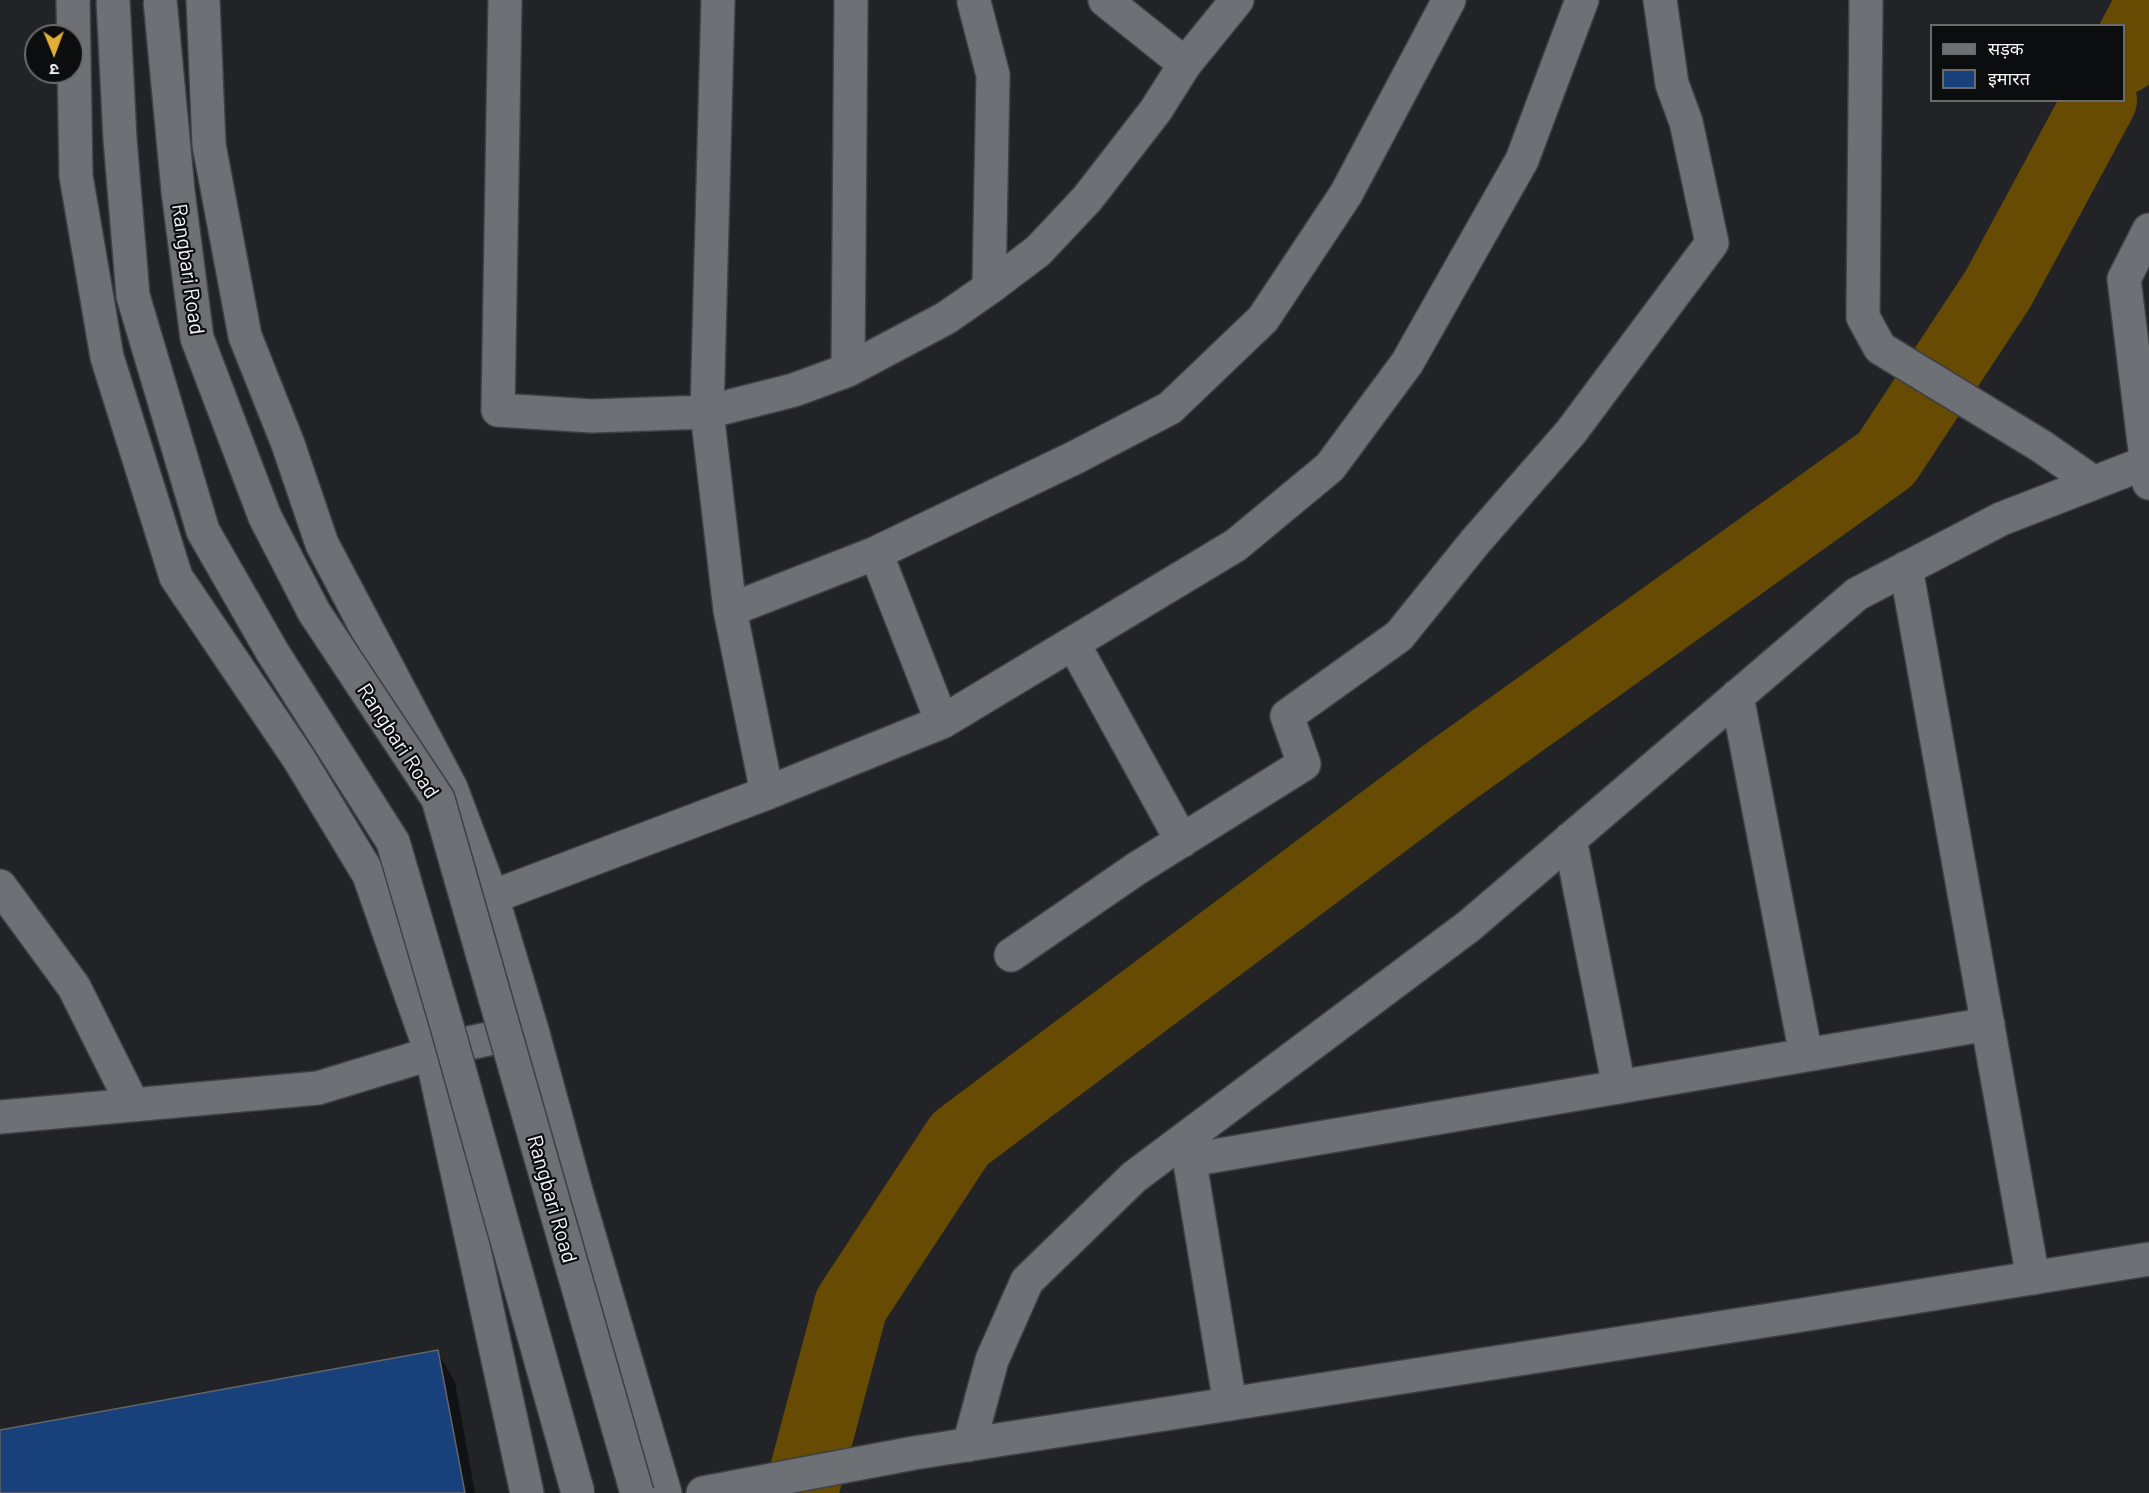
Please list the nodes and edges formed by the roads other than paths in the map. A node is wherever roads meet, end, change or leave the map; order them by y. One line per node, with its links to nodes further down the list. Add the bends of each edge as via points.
1 (73, 0): 36 (street, via 76,176 107,357 176,577 299,759 369,875)
2 (113, 0): 47 (street, bridge, via 133,296 203,531 273,653 393,842)
3 (160, 0): 48 (street, Rangbari Road, bridge, via 177,192 197,338 265,517 314,612 438,799)
4 (203, 0): 32 (street, via 209,145 245,336 322,544 450,788)
5 (505, 0): 19 (street, via 498,410 592,416)
6 (718, 0): 19 (street)
7 (851, 0): 18 (street)
8 (1105, 0): 15 (street)
9 (1237, 0): 15 (street)
10 (1449, 0): 22 (street, via 1346,194 1255,327 1170,408)
11 (1582, 0): 25 (street, via 1522,160 1407,363 1330,467 1236,545)
12 (1660, 0): 30 (street, via 1672,84 1686,122 1712,243 1571,432 1399,636 1287,716 1304,764)
13 (1866, 0): 21 (street, via 1863,317 1880,348 2041,446)
14 (973, 1): 17 (street, via 993,75)
15 (1185, 64): 17 (street, via 1156,110 1087,199 1038,251)
16 (2145, 246): 20 (street, via 2124,279)
17 (989, 288): 18 (street, via 946,318)
18 (848, 370): 19 (street, via 794,390)
19 (707, 412): 24 (street)
20 (2147, 473): 21 (street)
21 (2094, 483): 23 (street, via 2001,519)
22 (876, 553): 24 (street); 27 (street)
23 (1906, 568): 26 (street, via 1857,594); 34 (street)
24 (730, 610): 28 (street)
25 (1073, 643): 27 (street); 30 (street)
26 (1737, 696): 29 (street); 37 (street)
27 (942, 722): 28 (street)
28 (767, 793): 32 (street)
29 (1570, 839): 38 (street); 41 (street, via 1468,926)
30 (1182, 841): 33 (street)
31 (0, 886): 39 (street, via 74,987)
32 (492, 897): 35 (street)
33 (1011, 955)
34 (1988, 1024): 37 (street); 43 (street)
35 (532, 1030): 36 (street); 49 (street)
36 (431, 1053): 39 (street, via 318,1088); 46 (street)
37 (1806, 1055): 38 (street)
38 (1619, 1087): 41 (street)
39 (133, 1105): 40 (street)
40 (0, 1117)
41 (1188, 1149): 44 (street); 45 (street, via 1134,1177 1027,1281 992,1360)
42 (2149, 1259): 43 (street)
43 (2033, 1278): 44 (street)
44 (1230, 1404): 45 (street)
45 (969, 1444): 50 (street)
46 (527, 1493)
47 (578, 1493)
48 (637, 1493)
49 (665, 1493)
50 (703, 1493)

